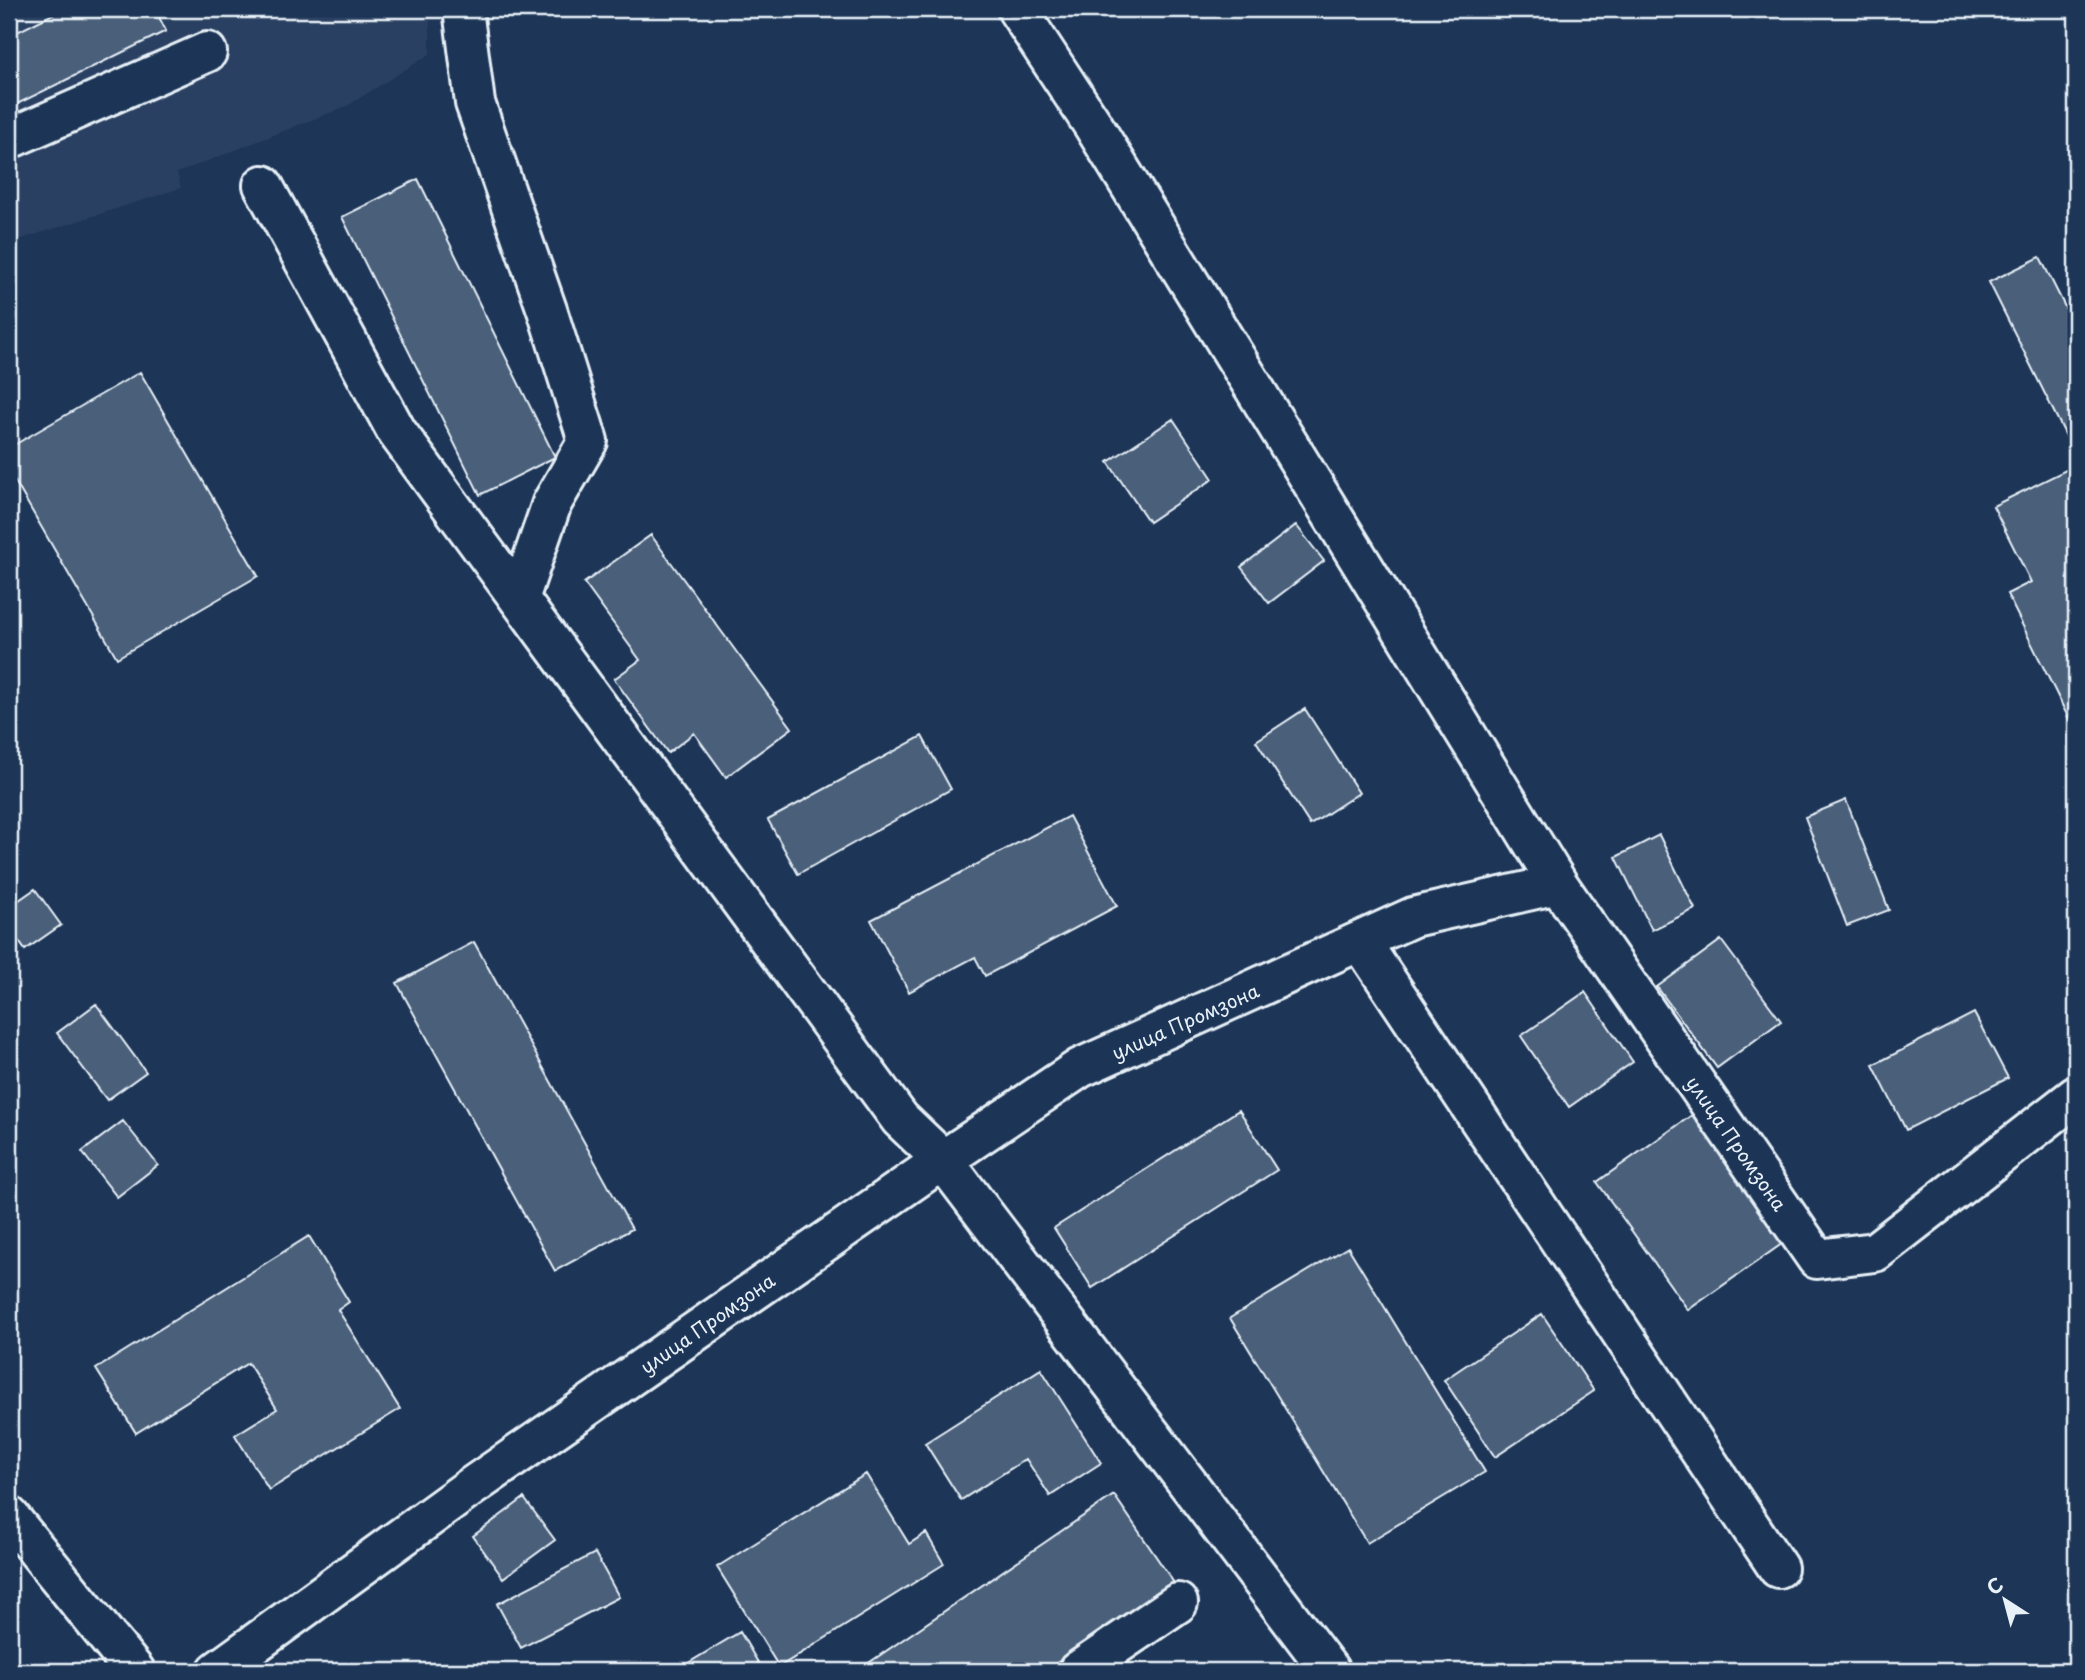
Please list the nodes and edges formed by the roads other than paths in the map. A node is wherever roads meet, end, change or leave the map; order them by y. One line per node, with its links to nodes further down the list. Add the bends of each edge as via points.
1 (463, 9): 6 (street, via 475,103 588,441 552,503)
2 (1017, 9): 7 (street, via 1093,125)
3 (207, 52): 4 (street)
4 (9, 139)
5 (262, 185): 6 (street, via 397,432)
6 (519, 599): 10 (street, via 900,1119)
7 (1558, 884): 8 (street, улица Промзона, via 1413,917); 9 (street, улица Промзона, via 1817,1259 1875,1252)
8 (1361, 942): 10 (street, улица Промзона, via 1080,1068); 12 (street)
9 (2076, 1096)
10 (943, 1160): 15 (street, улица Промзона, via 471,1487); 17 (street)
11 (9, 1516): 14 (street)
12 (1778, 1568)
13 (1178, 1603): 16 (street)
14 (135, 1671)
15 (217, 1671)
16 (1078, 1671)
17 (1330, 1671)

